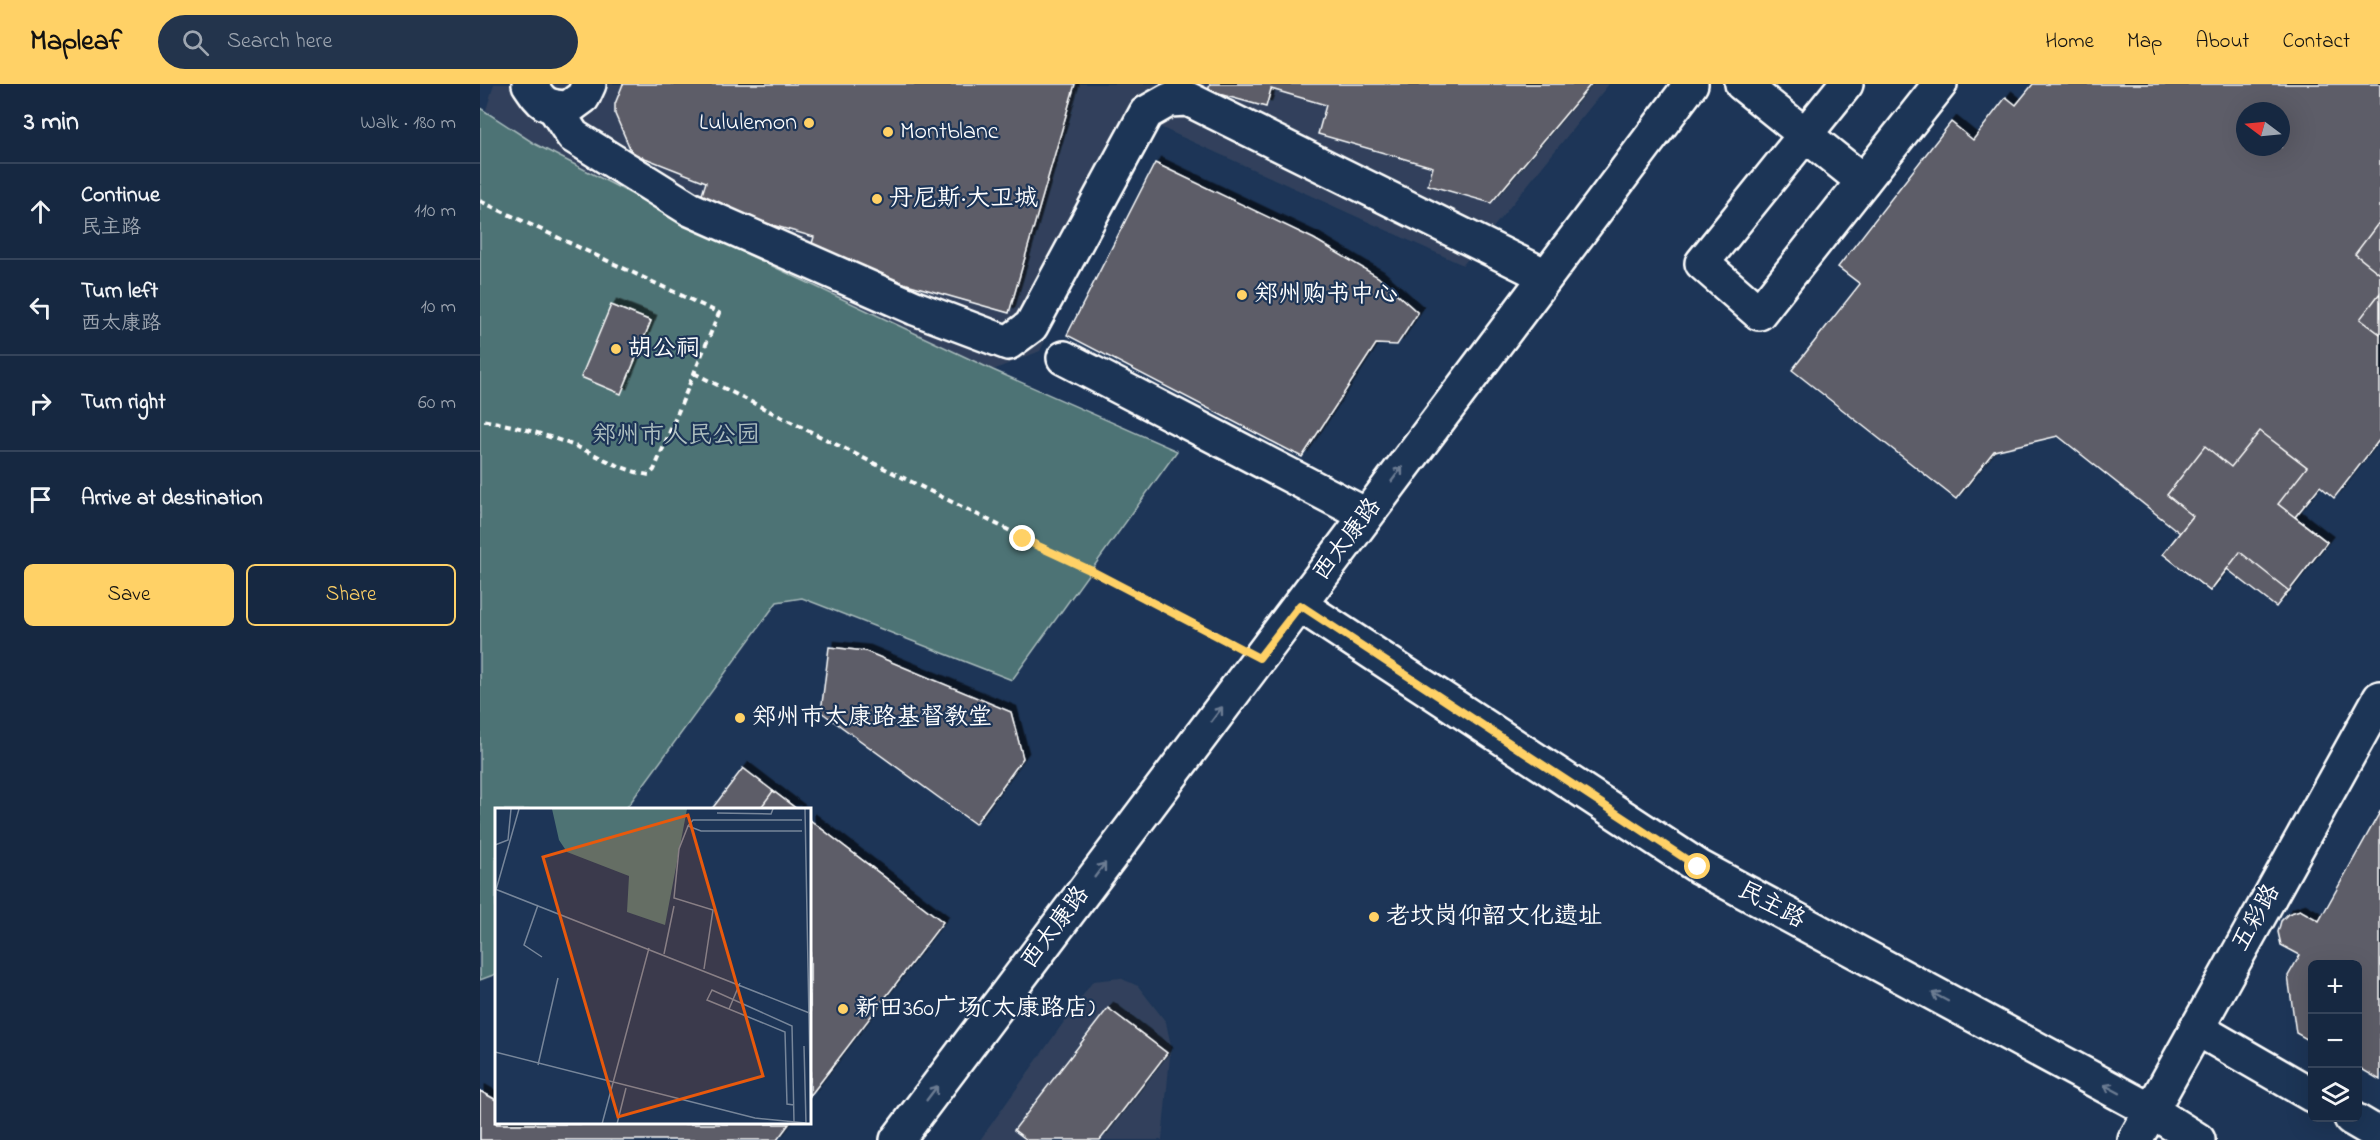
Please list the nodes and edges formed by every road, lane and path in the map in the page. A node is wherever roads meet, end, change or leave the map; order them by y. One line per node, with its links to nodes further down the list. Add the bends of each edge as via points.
1 (529, 84): 7 (street, via 542,103)
2 (589, 84): 7 (street, via 583,97 568,108)
3 (1691, 84): 11 (street, 西太康路)
4 (1742, 84): 8 (street)
5 (1846, 84): 8 (street)
6 (1940, 84): 9 (street)
7 (554, 107): 11 (street, via 573,136 690,209 915,308 1008,343 1031,326 1146,113 1169,100 1188,99)
8 (1806, 134): 9 (street); 9 (street, via 1702,263 1759,313)
9 (1863, 181)
10 (480, 201): 13 (path, via 719,313)
11 (1546, 276): 15 (street, 西太康路, one-way to 11)
12 (1064, 358): 15 (street)
13 (694, 373): 14 (path, via 649,475 574,446); 17 (path)
14 (480, 420)
15 (1366, 515): 16 (street, 西太康路)
16 (1300, 605): 17 (street, 西太康路); 21 (street, 民主路, one-way to 16, via 1698,867)
17 (1259, 658): 24 (street, 西太康路, one-way to 17)
18 (2380, 698): 19 (street, 五彩路)
19 (2196, 1028): 20 (street); 21 (street, 五彩路)
20 (2308, 1092)
21 (2152, 1111): 25 (street, 五彩路); 26 (street, 民主路)
22 (2358, 1122): 23 (street)
23 (2380, 1134)
24 (897, 1140)
25 (2135, 1140)
26 (2198, 1140)

